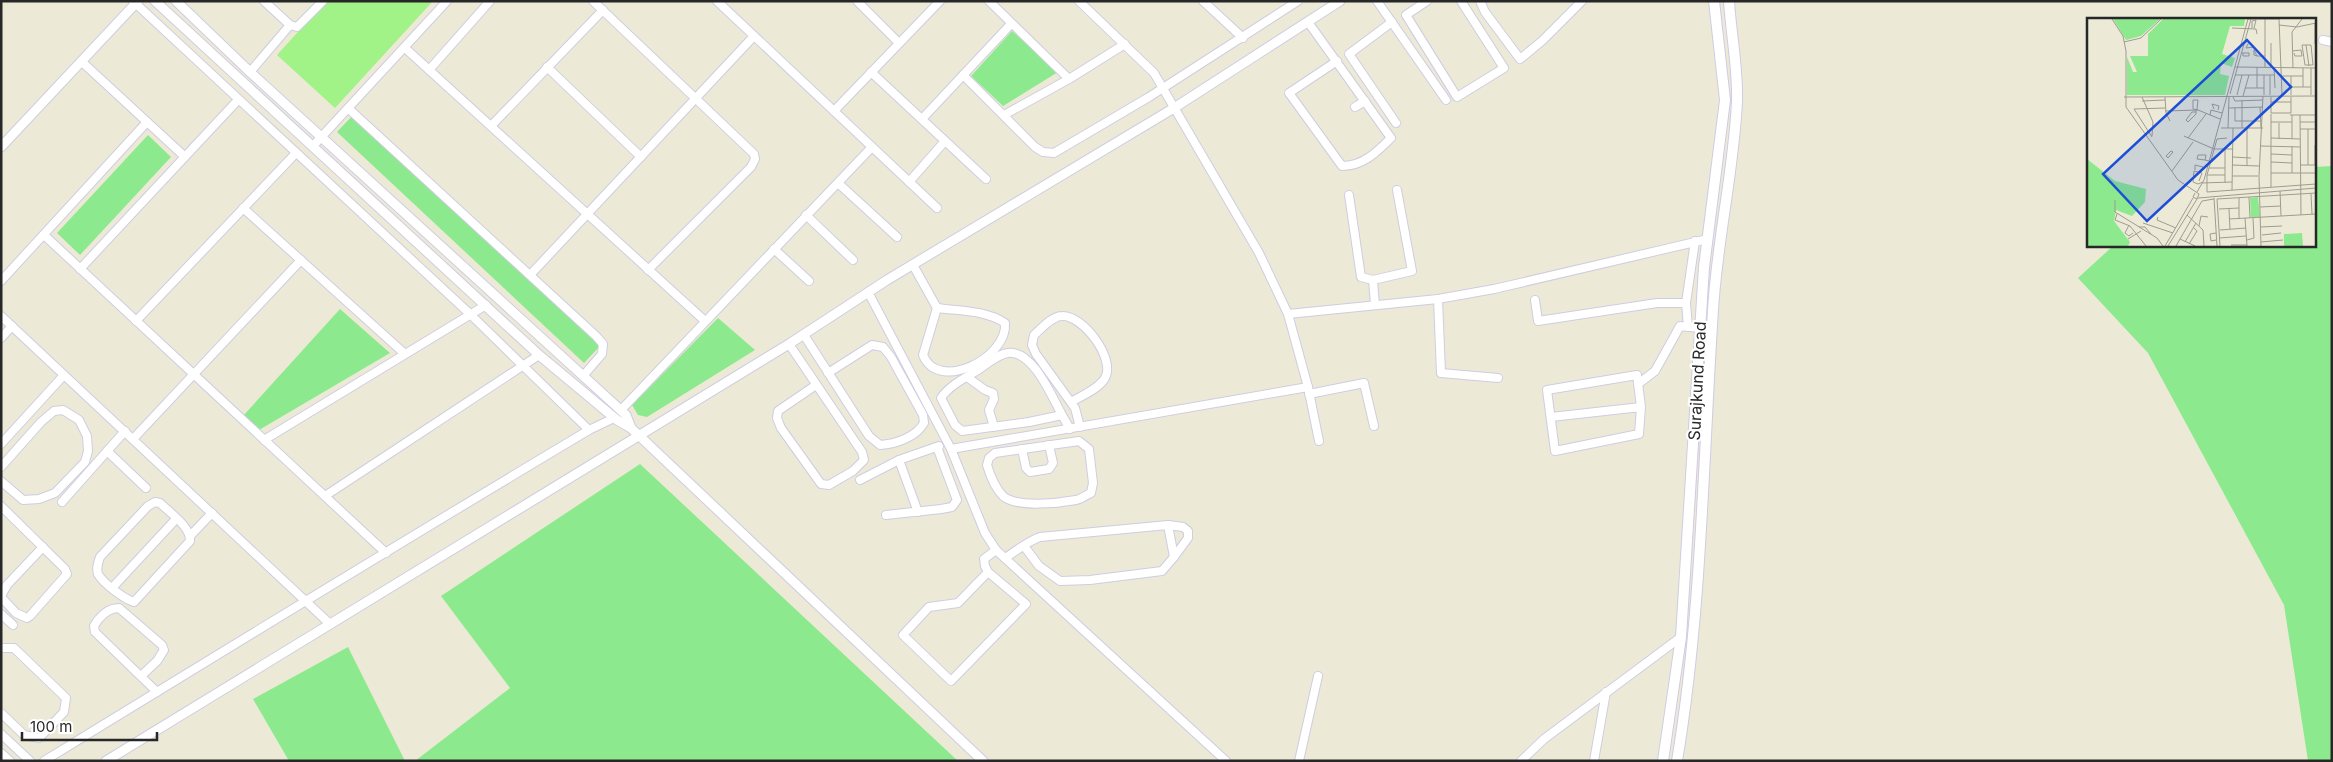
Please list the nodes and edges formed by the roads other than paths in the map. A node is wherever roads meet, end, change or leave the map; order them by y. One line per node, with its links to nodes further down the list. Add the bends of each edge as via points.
1 (155, 1): 60 (street)
2 (176, 1): 40 (street)
3 (264, 1): 28 (street)
4 (323, 1): 28 (street, via 299,26)
5 (447, 1): 35 (street)
6 (490, 1): 39 (street)
7 (593, 1): 24 (street)
8 (717, 1): 29 (street)
9 (857, 1): 33 (street)
10 (940, 1): 33 (street)
11 (989, 1): 27 (street)
12 (1079, 1): 34 (street)
13 (1203, 1): 30 (street)
14 (1298, 1): 30 (street)
15 (1340, 1): 25 (street)
16 (1377, 1): 26 (street)
17 (1428, 1): 18 (street, via 1406,15 1457,97 1504,68)
18 (1461, 1)
19 (1480, 1): 20 (street, via 1520,59)
20 (1582, 1)
21 (1714, 1): 79 (main road, Surajkund Road, via 1725,100)
22 (1729, 1): 194 (main road, Surajkund Road, via 1737,101 1713,301 1696,616)
23 (135, 2): 36 (street); 46 (street)
24 (602, 10): 38 (street); 45 (street)
25 (1308, 22): 37 (street); 50 (street)
26 (1392, 22): 47 (street); 56 (street, via 1349,54)
27 (1011, 24): 42 (street); 43 (street)
28 (290, 25): 40 (street)
29 (754, 36): 45 (street); 52 (street)
30 (1243, 38): 44 (street)
31 (2323, 40): 32 (street)
32 (2332, 42)
33 (900, 43): 41 (street)
34 (1125, 44): 43 (street); 44 (street, via 1154,73)
35 (405, 48): 39 (street); 51 (street)
36 (81, 61): 55 (street); 61 (street)
37 (1337, 62): 48 (street); 48 (street, via 1289,93 1342,166 1354,166 1375,154 1391,138)
38 (547, 67): 57 (street); 65 (street)
39 (429, 70): 57 (street)
40 (250, 72): 58 (street)
41 (871, 72): 52 (street); 54 (street)
42 (963, 75): 53 (street); 54 (street)
43 (1069, 79): 53 (street)
44 (1163, 88): 50 (street); 53 (street, via 1048,154 1035,147)
45 (696, 98): 65 (street); 88 (street, via 752,152 755,160)
46 (238, 100): 63 (street); 64 (street)
47 (1446, 100)
48 (1365, 101): 49 (street)
49 (1355, 107)
50 (1174, 108): 86 (street); 101 (street, via 1259,253)
51 (349, 109): 58 (street); 89 (street)
52 (834, 111): 62 (street)
53 (1004, 115)
54 (922, 120): 59 (street)
55 (148, 122): 64 (street); 77 (street)
56 (1396, 123)
57 (491, 126): 75 (street)
58 (322, 136): 60 (street); 117 (street)
59 (945, 141): 66 (street); 67 (street)
60 (313, 146): 69 (street)
61 (1, 147)
62 (872, 147): 67 (street); 68 (street)
63 (296, 153): 72 (street); 73 (street)
64 (184, 156): 87 (street)
65 (641, 157): 75 (street)
66 (986, 179)
67 (909, 182): 74 (street)
68 (838, 183): 76 (street); 78 (street)
69 (356, 185): 72 (street); 81 (street)
70 (1397, 190): 90 (street, via 1412,271)
71 (1348, 195): 90 (street, via 1361,276)
72 (345, 199): 83 (street)
73 (243, 208): 84 (street); 103 (street)
74 (936, 208)
75 (588, 214): 88 (street); 89 (street)
76 (806, 216): 82 (street); 85 (street)
77 (44, 235): 87 (street); 92 (street)
78 (897, 236)
79 (1708, 239): 80 (street); 107 (main road, Surajkund Road)
80 (1694, 241): 94 (street, via 1494,289); 96 (street)
81 (418, 242): 83 (street); 97 (street)
82 (774, 249): 91 (street); 104 (street)
83 (405, 254): 100 (street)
84 (301, 260): 111 (street); 116 (street)
85 (853, 260)
86 (913, 265): 93 (street); 99 (street)
87 (80, 269): 103 (street)
88 (648, 270): 104 (street)
89 (531, 274): 117 (street, via 603,344 602,354)
90 (1373, 280): 98 (street)
91 (809, 281)
92 (1, 282)
93 (868, 292): 108 (street); 143 (street)
94 (1438, 299): 98 (street); 119 (street, via 1441,372)
95 (1535, 300): 96 (street, via 1538,321 1657,303)
96 (1686, 303): 106 (street)
97 (486, 305): 100 (street); 112 (street)
98 (1375, 305): 101 (street)
99 (937, 308): 99 (street, via 923,355 932,368 962,370 996,350 1005,323 984,314)
100 (470, 314): 111 (street); 113 (street)
101 (1288, 314): 122 (street)
102 (1, 316): 105 (street)
103 (136, 321): 116 (street)
104 (706, 322): 125 (street)
105 (12, 326): 109 (street); 115 (street)
106 (1688, 327): 107 (street); 120 (street, via 1680,326 1655,371)
107 (1700, 328): 175 (main road, Surajkund Road)
108 (804, 335): 110 (street); 114 (street)
109 (1, 338)
110 (789, 344): 121 (street); 137 (street)
111 (406, 354): 139 (street)
112 (539, 355): 113 (street); 128 (street)
113 (524, 366): 134 (street); 153 (street)
114 (828, 373): 114 (street, via 869,436 880,445 920,432 923,415 883,347 872,345)
115 (64, 375): 135 (street); 141 (street)
116 (194, 375): 138 (street); 139 (street)
117 (583, 376): 125 (street)
118 (967, 377): 126 (street, via 994,358 1008,353 1018,354 1034,366); 130 (street, via 995,396 989,410); 130 (street, via 947,390 941,398 944,405 955,425 962,430)
119 (1498, 378)
120 (1638, 384): 124 (street); 127 (street, via 1637,375 1547,390)
121 (816, 385): 121 (street, via 778,411 777,418 780,428 821,484 829,486 864,460 862,452)
122 (1309, 391): 129 (street, via 1364,383); 131 (street); 140 (street)
123 (1071, 402): 123 (street, via 1032,345 1034,335 1060,316 1081,323 1104,353 1106,367 1107,376 1103,382); 131 (street)
124 (1641, 407): 127 (street); 127 (street, via 1639,434 1555,451)
125 (621, 410): 132 (street)
126 (1062, 415): 130 (street); 133 (street)
127 (1550, 417)
128 (614, 418): 132 (street); 134 (street)
129 (1374, 426)
130 (994, 427)
131 (1080, 427): 133 (street)
132 (631, 428): 137 (street)
133 (1070, 429): 136 (street)
134 (589, 430): 165 (street)
135 (125, 431): 138 (street); 147 (street)
136 (1031, 435): 143 (street); 145 (street)
137 (639, 436): 173 (street); 188 (street)
138 (133, 440): 157 (street)
139 (264, 440): 153 (street)
140 (1318, 441)
141 (1, 444)
142 (1049, 444): 145 (street); 146 (street, via 1053,463 1049,470 1041,472 1030,472 1026,468); 146 (street, via 1079,441 1089,449 1093,484 1090,493 1078,500 1025,504 1003,496 986,465 995,453)
143 (950, 445): 144 (street); 164 (street)
144 (936, 447): 148 (street); 156 (street, via 957,500 952,507)
145 (1034, 447): 146 (street)
146 (1022, 449)
147 (107, 451): 152 (street); 154 (street)
148 (899, 460): 150 (street); 156 (street)
149 (1, 467): 151 (street, via 54,412 63,410 79,420 87,436 88,451 84,462 55,493 23,500)
150 (860, 480)
151 (1, 481)
152 (146, 488)
153 (325, 496): 165 (street)
154 (62, 502)
155 (1, 506): 163 (street)
156 (918, 512): 158 (street)
157 (212, 513): 161 (street); 171 (street)
158 (886, 515)
159 (176, 519): 161 (street); 169 (street); 169 (street, via 160,503 155,502 142,511 100,558 99,575)
160 (1168, 525): 162 (street, via 1040,537); 166 (street); 166 (street, via 1188,531 1188,538)
161 (191, 535): 169 (street, via 184,550 139,600 134,602 123,598)
162 (1024, 546): 166 (street, via 1039,566 1060,581 1162,571); 167 (street)
163 (42, 547): 170 (street, via 7,585); 170 (street, via 64,569 67,574 63,581 26,618 16,613)
164 (996, 550): 167 (street); 168 (street, via 984,559)
165 (386, 553): 171 (street)
166 (1174, 557)
167 (1005, 558): 189 (street)
168 (988, 572): 168 (street, via 1026,604 951,681 903,635 929,608 958,603)
169 (112, 588)
170 (1, 597)
171 (306, 601): 173 (street); 179 (street)
172 (1, 614): 174 (street)
173 (330, 624): 187 (street)
174 (13, 625)
175 (1681, 637): 180 (street); 193 (main road, Surajkund Road)
176 (1, 648): 181 (street, via 14,648 66,698 64,712 39,738 24,735)
177 (141, 676): 177 (street, via 94,629 96,622 110,609 119,608 162,645 164,650 157,661); 179 (street)
178 (1318, 676): 190 (street)
179 (157, 692): 186 (street)
180 (1606, 692): 191 (street); 192 (street)
181 (3, 718)
182 (1, 734): 185 (street)
183 (1, 753): 184 (street)
184 (10, 761)
185 (30, 761)
186 (44, 761)
187 (106, 761)
188 (983, 761)
189 (1226, 761)
190 (1299, 761)
191 (1520, 761)
192 (1594, 761)
193 (1663, 761)
194 (1678, 761)

